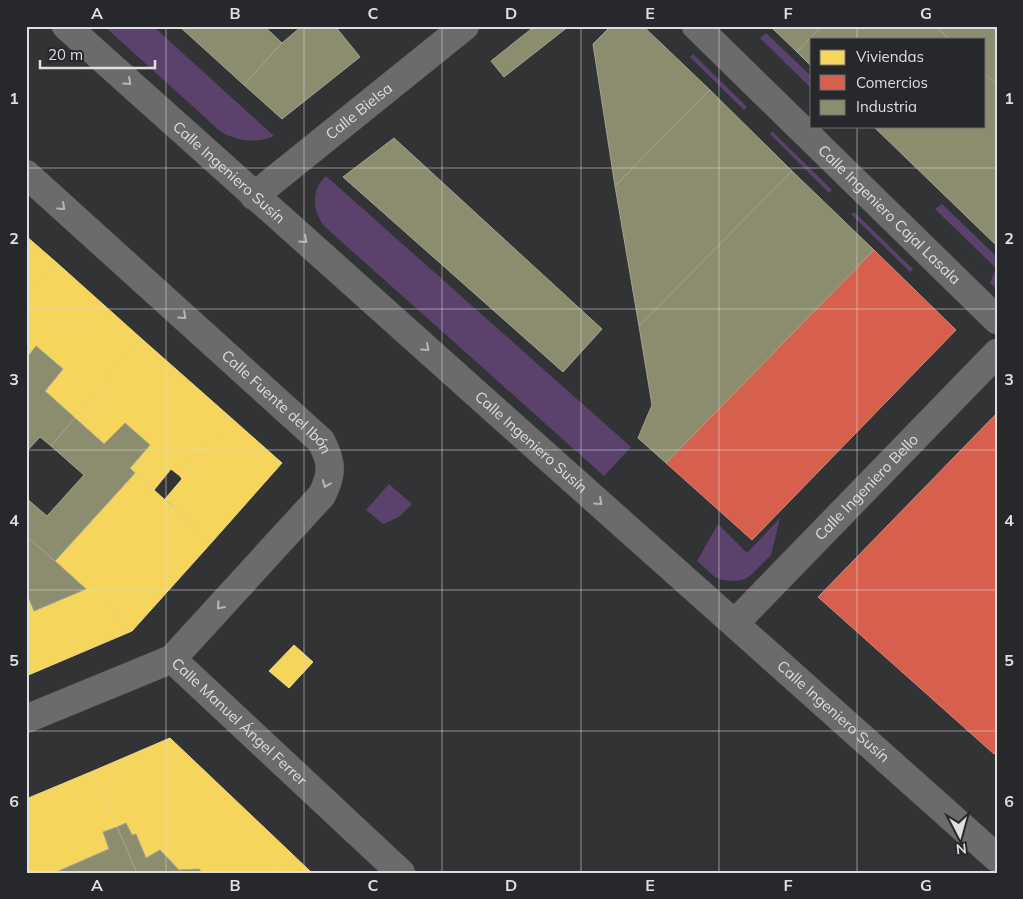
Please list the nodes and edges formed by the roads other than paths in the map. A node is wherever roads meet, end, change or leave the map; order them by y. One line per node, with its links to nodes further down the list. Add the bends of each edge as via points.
1 (66, 26): 5 (street, Calle Ingeniero Susín, one-way to 5)
2 (465, 26): 5 (street, Calle Bielsa)
3 (696, 26): 6 (street, Calle Ingeniero Cajal Lasala)
4 (26, 174): 9 (street, Calle Fuente del Ibón, one-way to 9, via 321,441 328,454 328,482 322,494)
5 (254, 196): 8 (street, Calle Ingeniero Susín, one-way to 8)
6 (997, 320)
7 (997, 353): 8 (street, Calle Ingeniero Bello)
8 (735, 623): 11 (street, Calle Ingeniero Susín)
9 (172, 659): 10 (street, Calle Manuel Ángel Ferrer); 12 (street, Calle Manuel Ángel Ferrer)
10 (26, 719)
11 (997, 858)
12 (401, 873)

